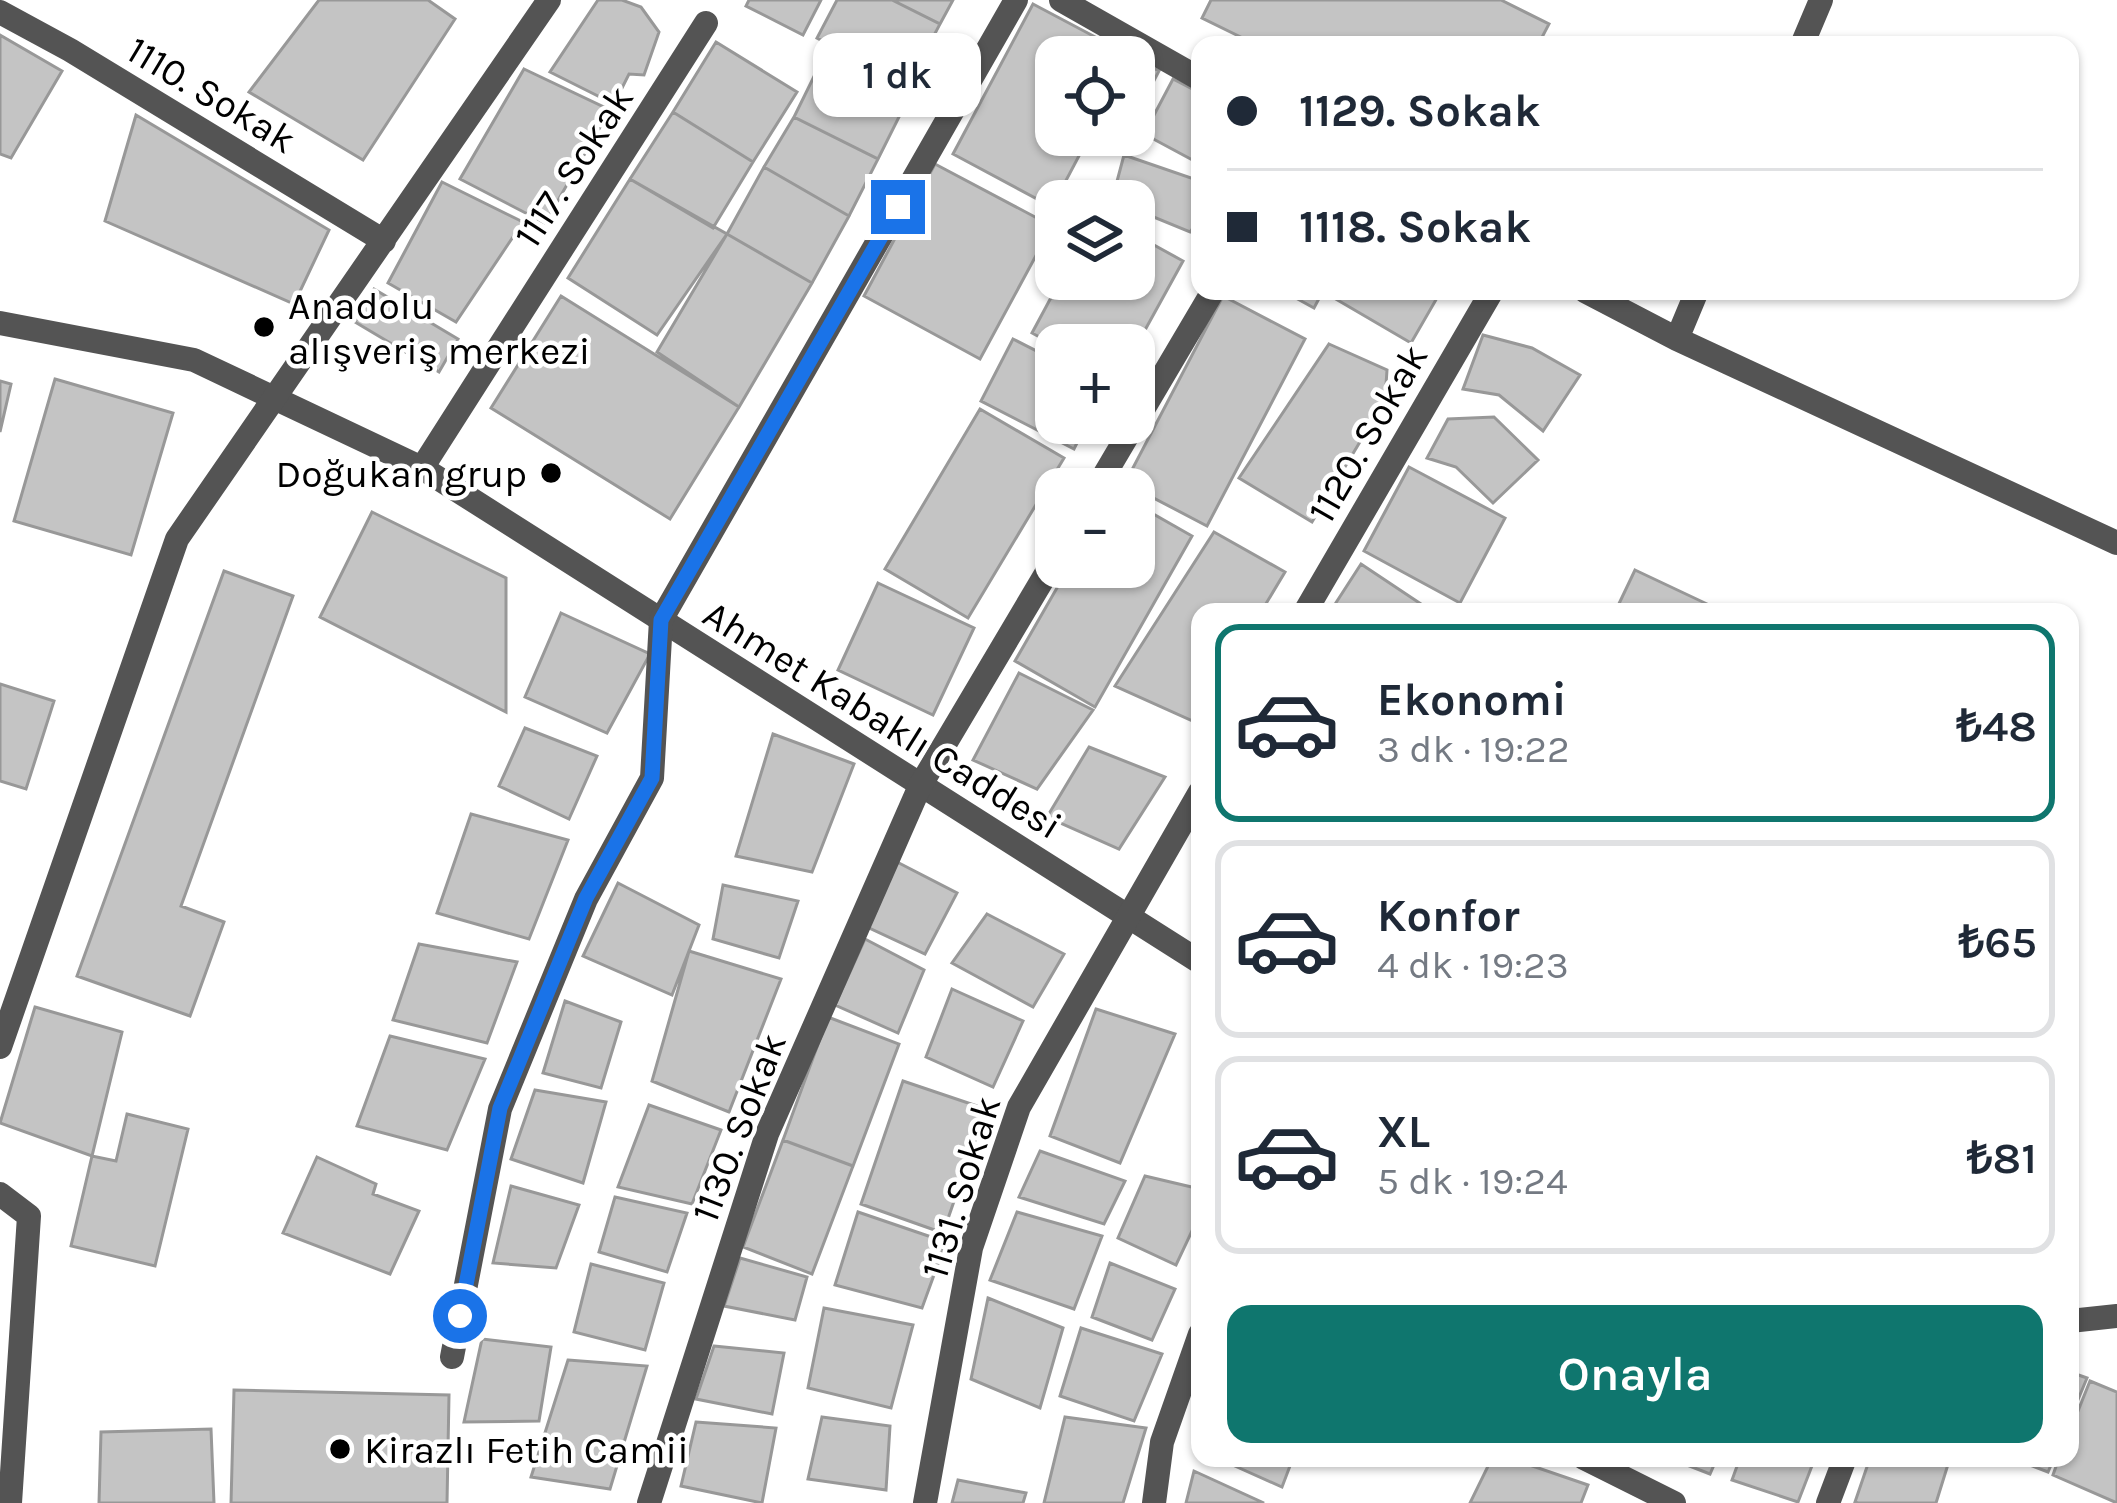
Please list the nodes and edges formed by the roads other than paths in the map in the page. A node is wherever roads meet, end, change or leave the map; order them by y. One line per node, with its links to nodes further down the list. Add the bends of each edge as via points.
1 (549, 0): 9 (street)
2 (1016, 0): 22 (street)
3 (1061, 0): 8 (street)
4 (1821, 0): 7 (street)
5 (0, 12): 9 (street, 1110. Sokak)
6 (706, 23): 17 (street, 1117. Sokak)
7 (1806, 36)
8 (1191, 75)
9 (385, 241): 16 (street)
10 (1208, 300): 18 (street)
11 (1487, 300): 21 (street, 1120. Sokak)
12 (1602, 300): 15 (street)
13 (1693, 300): 15 (street)
14 (0, 323): 16 (street, Ahmet Kabaklı Caddesi, via 194,360)
15 (1677, 339): 19 (street)
16 (278, 398): 17 (street, Ahmet Kabaklı Caddesi); 27 (street, via 177,539)
17 (422, 468): 22 (street, Ahmet Kabaklı Caddesi)
18 (1108, 468)
19 (2117, 543)
20 (1037, 588): 23 (street, 1130. Sokak)
21 (1310, 603)
22 (661, 620): 23 (street, Ahmet Kabaklı Caddesi); 31 (street, via 652,778 586,898 500,1108)
23 (920, 786): 25 (street, Ahmet Kabaklı Caddesi); 37 (street, 1130. Sokak, via 767,1134)
24 (1191, 807): 25 (street)
25 (1127, 916): 26 (street, Ahmet Kabaklı Caddesi); 38 (street, 1131. Sokak, via 1018,1107 971,1248)
26 (1191, 956)
27 (0, 1047)
28 (0, 1194): 33 (street, via 29,1216)
29 (2117, 1316): 30 (street)
30 (2079, 1320)
31 (452, 1358)
32 (1191, 1360): 39 (street, via 1162,1442)
33 (8, 1399): 36 (street)
34 (1603, 1467): 40 (street)
35 (1842, 1467): 41 (street)
36 (10, 1503)
37 (649, 1503)
38 (925, 1503)
39 (1154, 1503)
40 (1674, 1503)
41 (1828, 1503)

